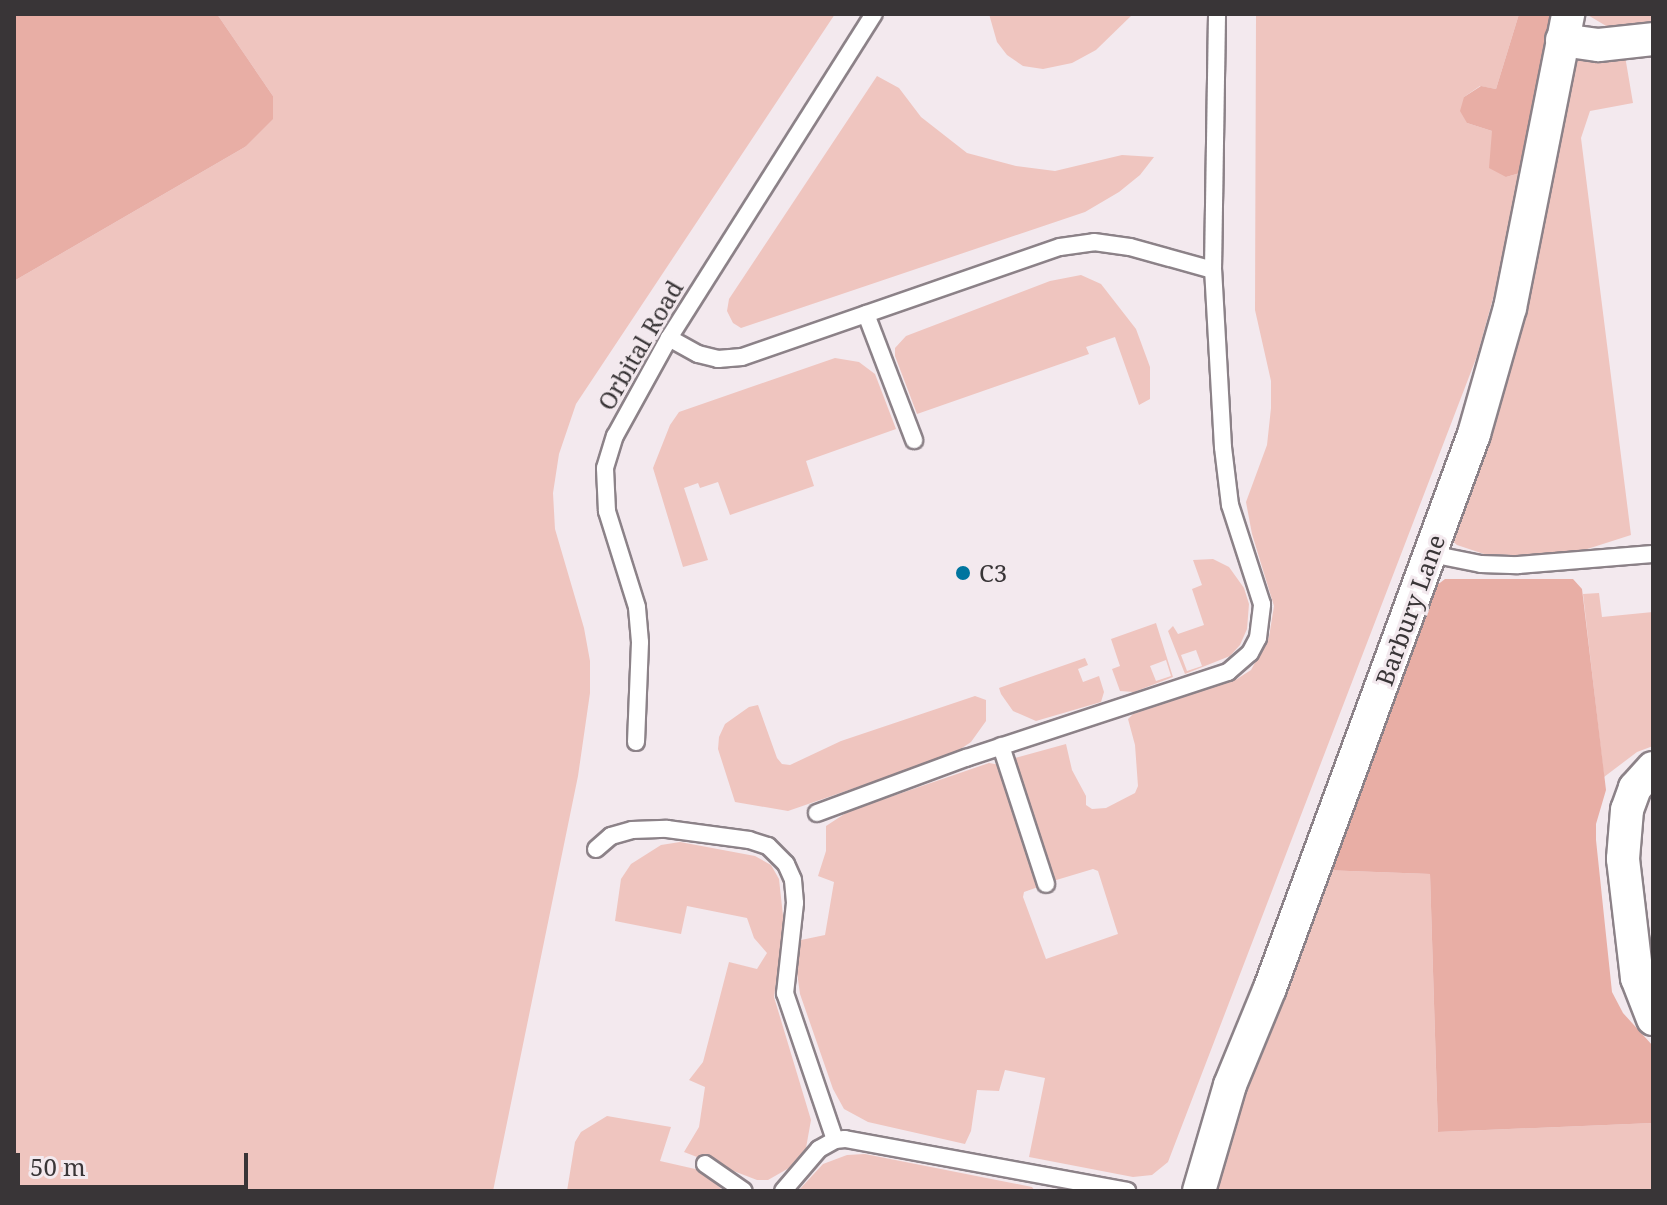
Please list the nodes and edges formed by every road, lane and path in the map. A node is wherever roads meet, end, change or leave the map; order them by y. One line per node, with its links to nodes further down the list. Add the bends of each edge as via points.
1 (874, 14): 7 (lane, Orbital Road)
2 (1217, 14): 5 (lane)
3 (1565, 27): 4 (street, via 1599,45); 9 (street, Barbury Lane, via 1510,308 1474,434)
4 (1653, 39)
5 (1213, 270): 6 (lane, via 1094,242 1060,247); 12 (lane, via 1230,505 1262,604 1258,638 1228,672)
6 (866, 314): 7 (lane, via 742,357 698,354); 8 (lane)
7 (669, 338): 11 (lane, Orbital Road, via 615,436 605,468 607,511 637,607)
8 (914, 440)
9 (1431, 554): 10 (lane, via 1518,565); 24 (street, Barbury Lane, via 1230,1085)
10 (1653, 554)
11 (636, 742)
12 (1001, 746): 14 (lane); 16 (lane)
13 (1653, 768): 17 (street, via 1635,788 1627,810 1623,859)
14 (817, 813)
15 (596, 849): 19 (lane, via 621,833 667,829 749,840 768,846 786,864 795,903 785,993)
16 (1046, 884)
17 (1641, 922): 18 (street, via 1637,978)
18 (1653, 1019)
19 (835, 1140): 22 (lane, via 819,1149); 23 (lane)
20 (705, 1164): 21 (lane)
21 (744, 1191)
22 (783, 1191)
23 (1127, 1191)
24 (1199, 1191)

